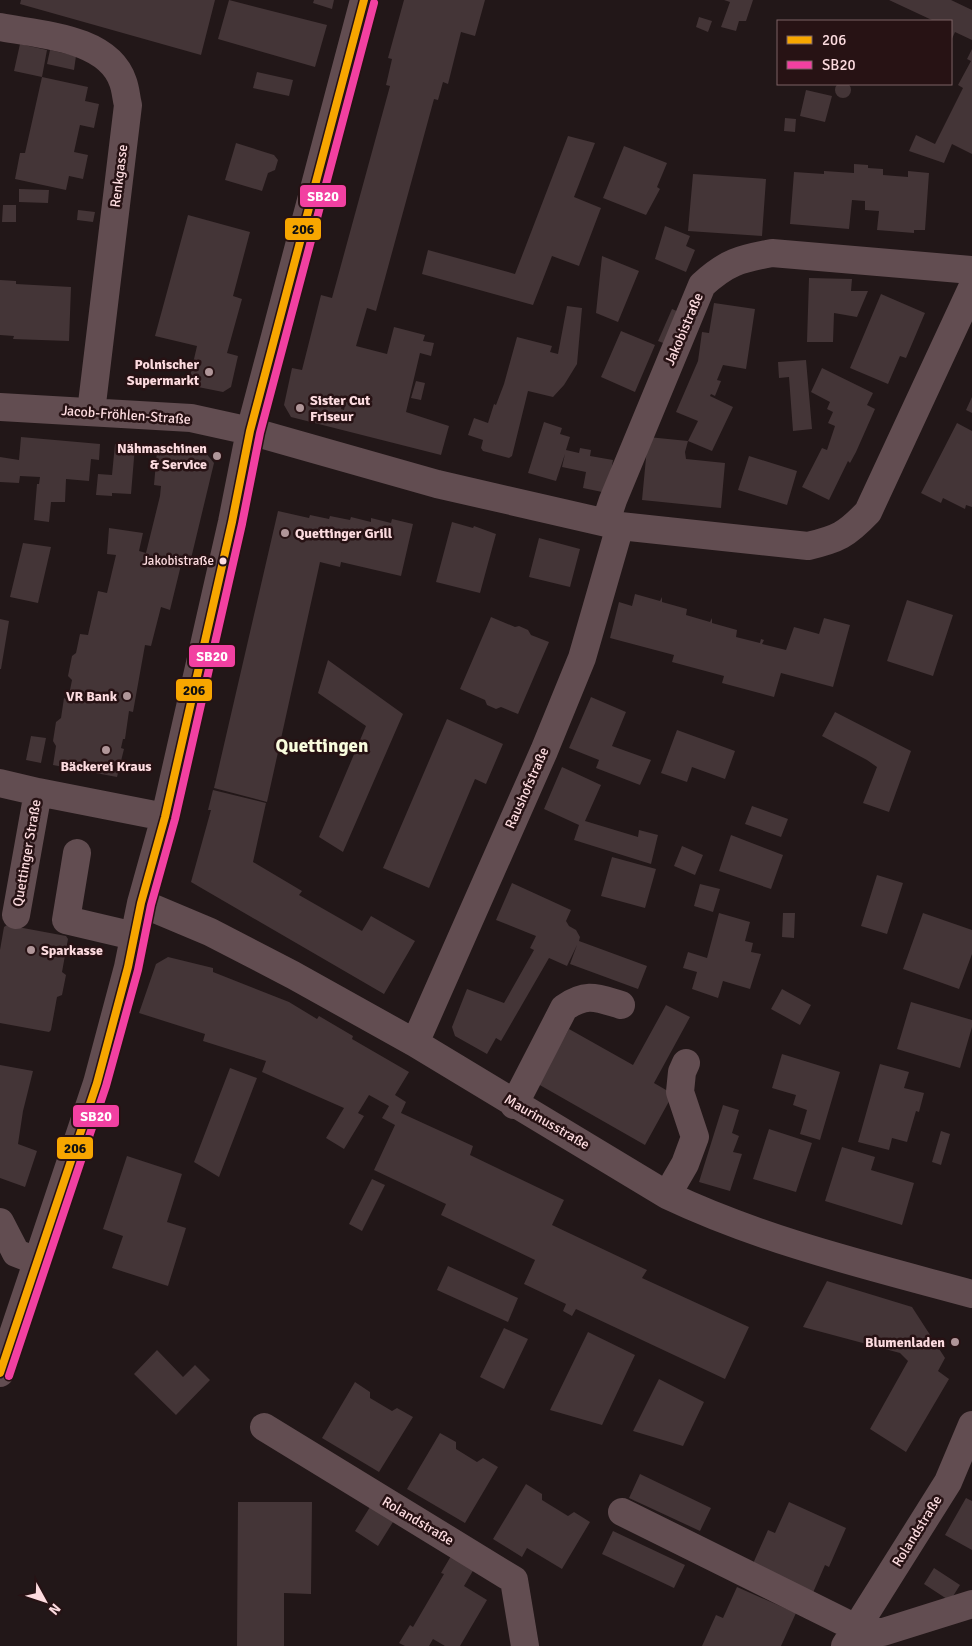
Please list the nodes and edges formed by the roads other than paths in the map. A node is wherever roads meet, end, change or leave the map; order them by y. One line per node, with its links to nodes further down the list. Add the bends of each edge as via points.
1 (364, 0): 7 (street)
2 (0, 27): 6 (street, Renkgasse, via 83,44 100,52 123,81 128,105)
3 (972, 270): 8 (street, Jakobistraße, via 772,253 746,258 720,269 702,285 613,500)
4 (972, 288): 8 (street, via 882,486 868,512 849,532 808,546)
5 (0, 406): 6 (street, Jacob-Fröhlen-Straße)
6 (91, 412): 7 (street, Jacob-Fröhlen-Straße, via 191,418)
7 (250, 431): 8 (street, via 436,484); 11 (street)
8 (613, 524): 17 (street, Raushofstraße, via 582,658)
9 (0, 783): 10 (street, Quettinger Straße)
10 (38, 792): 11 (street, Quettinger Straße); 14 (street, Quettinger Straße)
11 (165, 817): 13 (street)
12 (77, 853): 15 (street, via 66,920)
13 (140, 903): 15 (street); 17 (street, Maurinusstraße, via 219,936)
14 (16, 915)
15 (134, 936): 22 (street, via 97,1083)
16 (621, 1005): 19 (street, via 589,996 564,1008)
17 (415, 1043): 19 (street, Maurinusstraße)
18 (686, 1063): 20 (street, via 680,1092 695,1137 685,1164)
19 (514, 1104): 20 (street, Maurinusstraße)
20 (667, 1195): 23 (street, Maurinusstraße, via 707,1214 803,1247)
21 (0, 1222): 22 (street, via 16,1253)
22 (37, 1261): 24 (street)
23 (972, 1294)
24 (0, 1374)
25 (972, 1425): 29 (street, Rolandstraße, via 948,1482)
26 (264, 1427): 30 (street, Rolandstraße, via 514,1580)
27 (622, 1512): 29 (street)
28 (972, 1604): 29 (street, via 883,1632)
29 (852, 1635)
30 (525, 1646)

